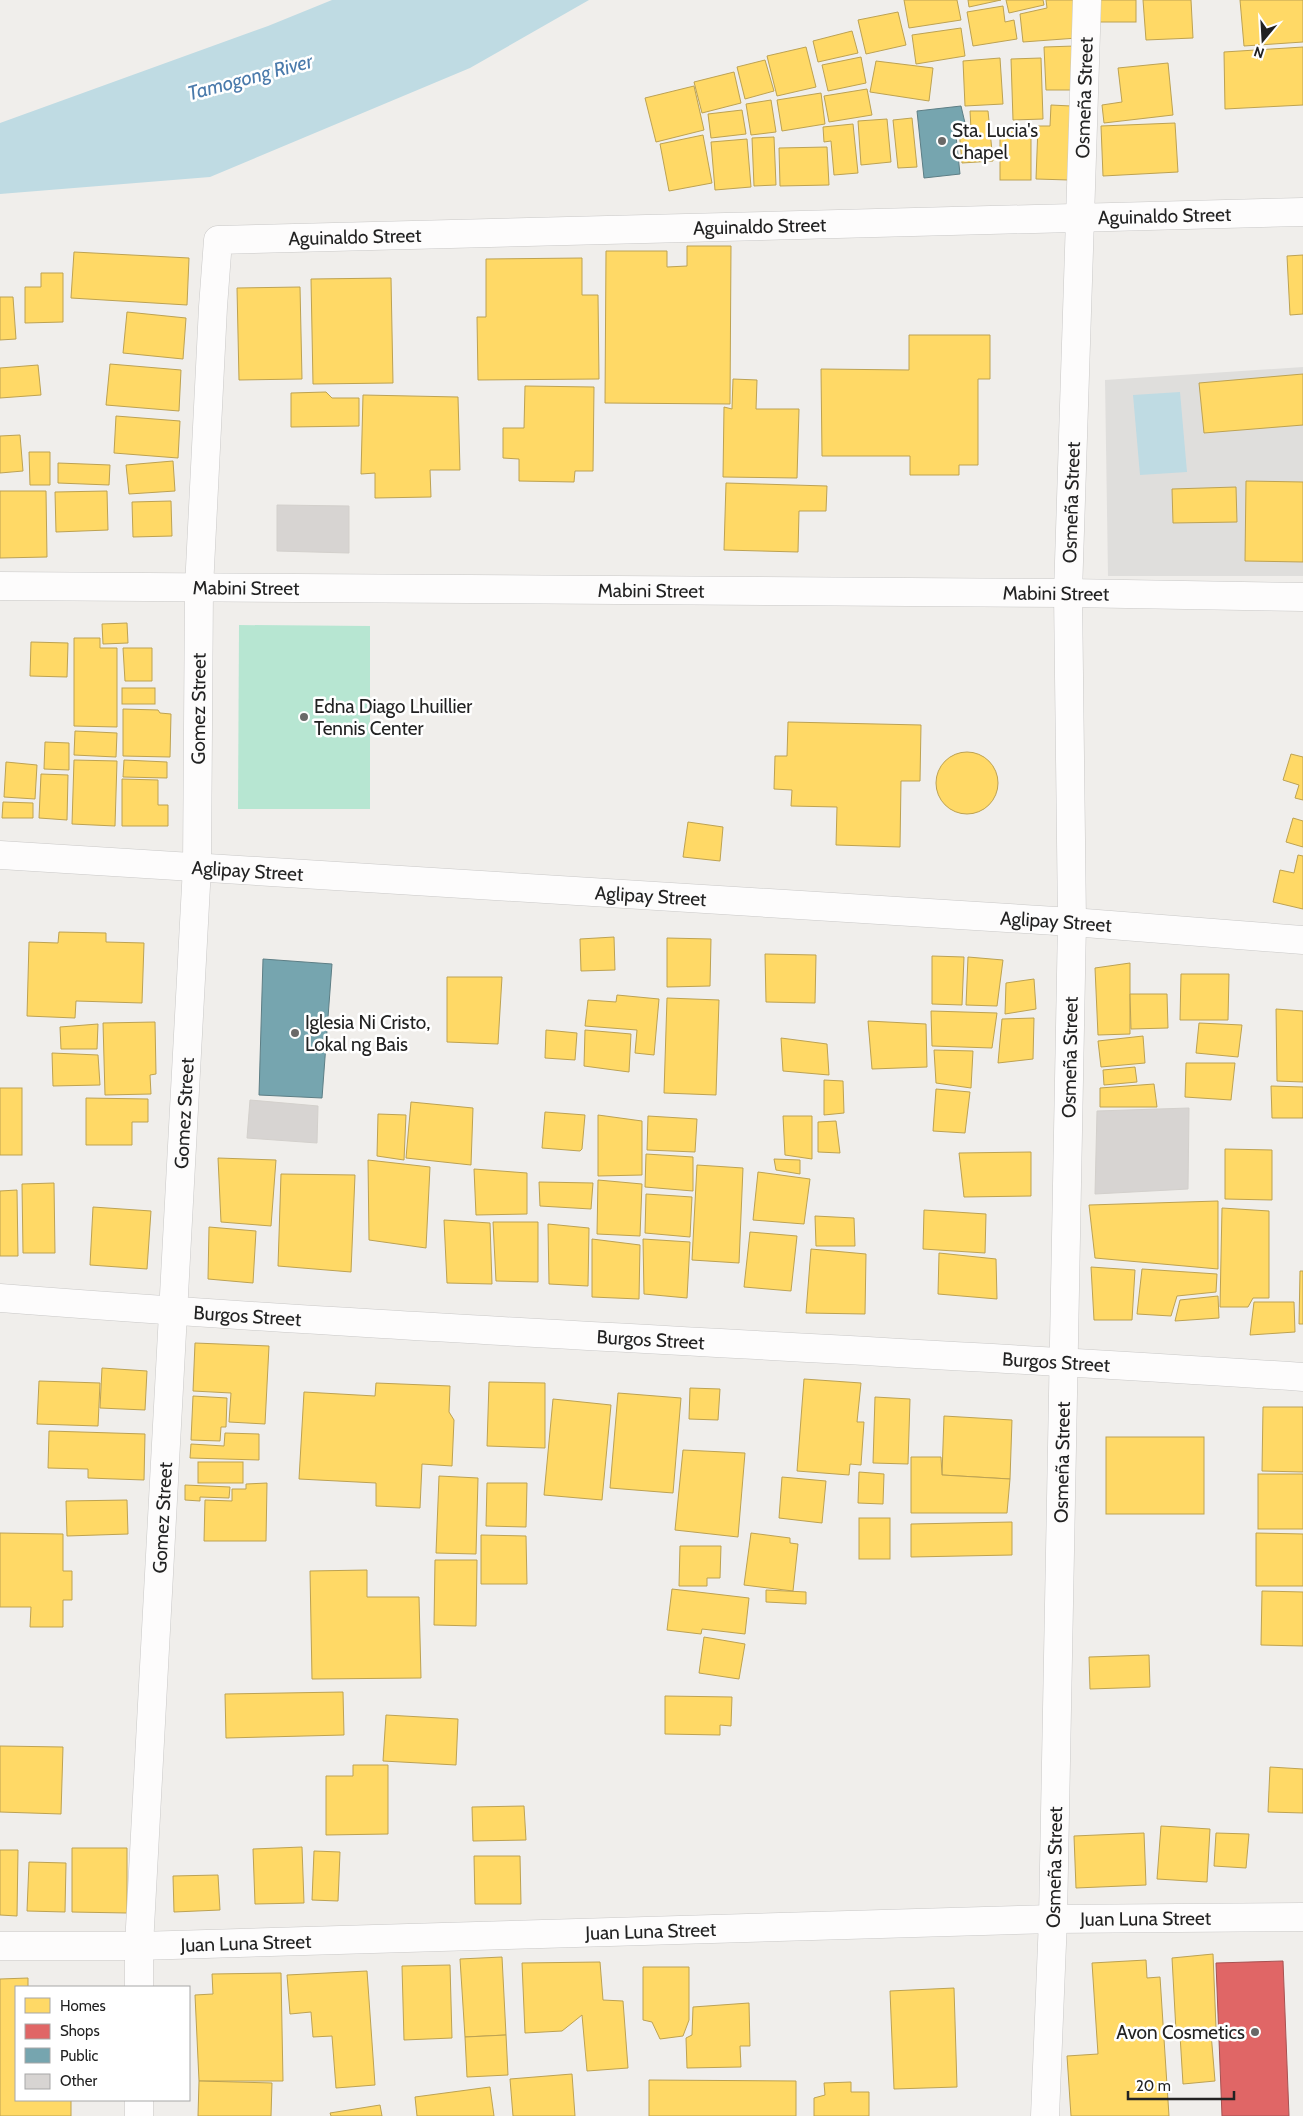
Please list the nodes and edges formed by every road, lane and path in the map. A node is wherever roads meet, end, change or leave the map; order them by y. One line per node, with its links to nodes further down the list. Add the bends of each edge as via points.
1 (1087, 0): 3 (street, Osmeña Street)
2 (1303, 212): 3 (street, Aguinaldo Street)
3 (1080, 217): 4 (street, Aguinaldo Street); 7 (street, Osmeña Street)
4 (218, 240): 6 (street, Gomez Street)
5 (0, 586): 6 (street, Mabini Street)
6 (199, 588): 7 (street, Mabini Street); 10 (street, Gomez Street)
7 (1068, 593): 8 (street, Mabini Street); 11 (street, Osmeña Street)
8 (1303, 597)
9 (0, 855): 10 (street, Aglipay Street)
10 (197, 867): 11 (street, Aglipay Street); 14 (street, Gomez Street)
11 (1072, 922): 12 (street, Aglipay Street); 15 (street, Osmeña Street)
12 (1303, 940)
13 (0, 1298): 14 (street, Burgos Street)
14 (173, 1312): 15 (street, Burgos Street); 20 (street, Gomez Street)
15 (1064, 1361): 16 (street, Burgos Street); 18 (street, Osmeña Street)
16 (1303, 1377)
17 (1303, 1917): 18 (street, Juan Luna Street)
18 (1053, 1919): 20 (street, Juan Luna Street); 24 (street, Osmeña Street)
19 (0, 1946): 20 (street, Juan Luna Street)
20 (139, 1946): 21 (street, Gomez Street)
21 (139, 1986)
22 (139, 2101): 23 (street)
23 (138, 2116)
24 (1045, 2116)

